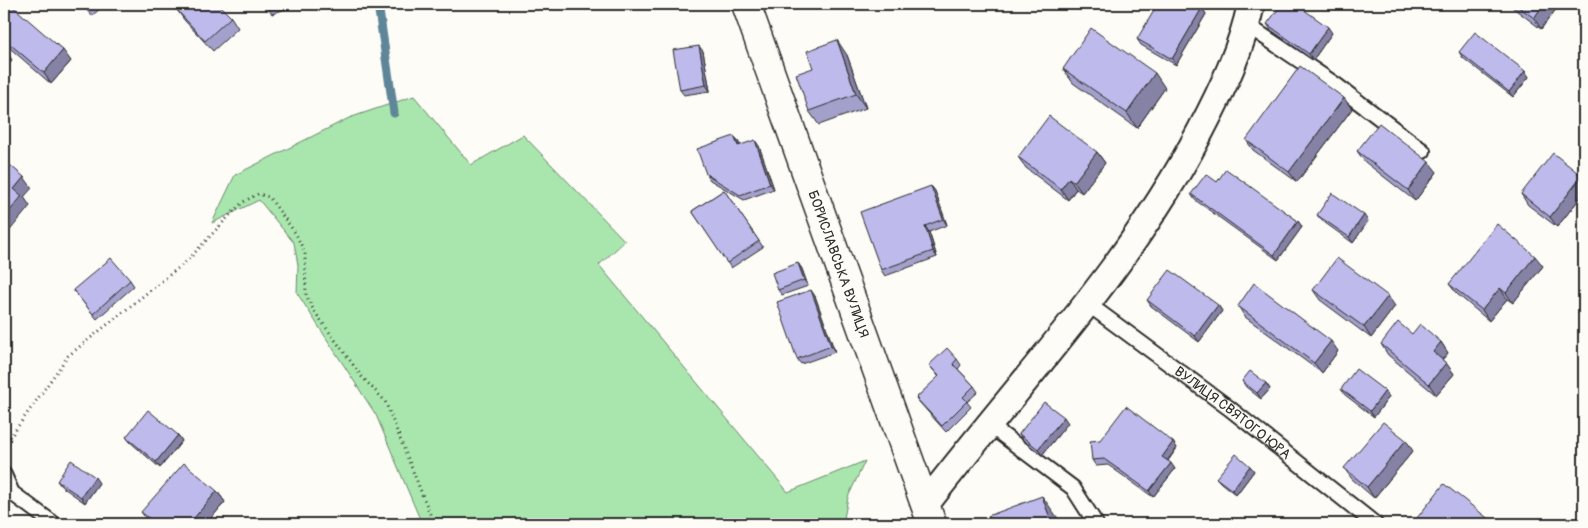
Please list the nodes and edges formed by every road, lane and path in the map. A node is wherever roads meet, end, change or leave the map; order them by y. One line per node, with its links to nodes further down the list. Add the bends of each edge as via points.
1 (746, 4): 8 (street, БОРИСЛАВСЬКА ВУЛИЦЯ)
2 (1249, 14): 3 (lane); 4 (street, via 1216,100 1182,167 1149,221)
3 (1423, 151)
4 (1088, 304): 5 (street); 12 (lane, ВУЛИЦЯ СВЯТОГО ЮРА, via 1229,408)
5 (988, 424): 8 (street); 11 (lane, via 1073,488)
6 (4, 446): 10 (path, via 68,356 187,261 243,202 258,194 269,197 296,234 304,253 306,295 314,311 362,376 385,401)
7 (4, 474): 9 (lane, via 12,493)
8 (929, 514)
9 (54, 524)
10 (434, 524)
11 (1096, 524)
12 (1375, 524)

